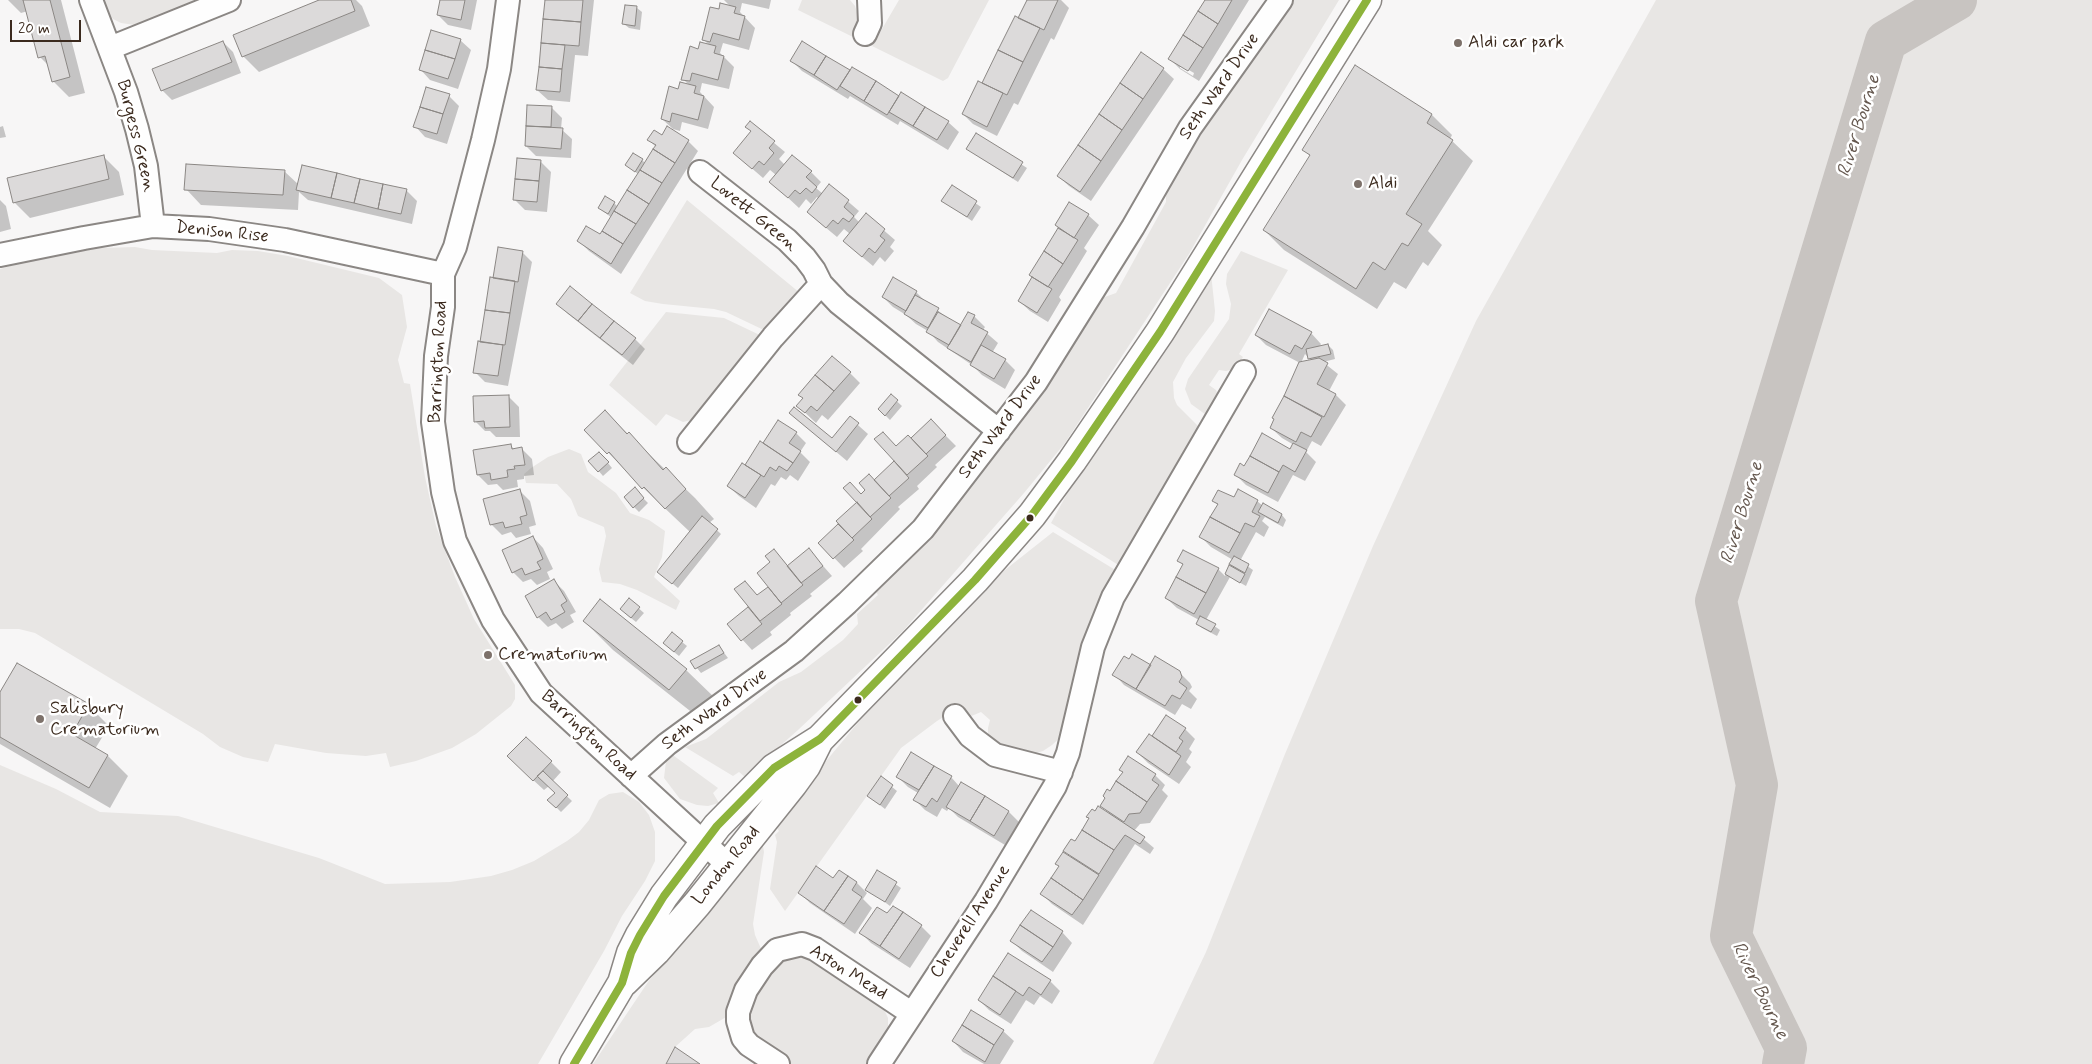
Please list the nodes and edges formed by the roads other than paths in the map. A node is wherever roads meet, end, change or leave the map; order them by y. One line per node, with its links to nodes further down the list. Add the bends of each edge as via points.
1 (91, 0): 8 (street, Burgess Green)
2 (229, 0): 8 (street)
3 (508, 0): 12 (street, Barrington Road, via 499,69 483,140 455,247)
4 (869, 0): 7 (street, via 870,23)
5 (1281, 0): 15 (street, Seth Ward Drive, via 1190,128 1082,311)
6 (1367, 0): 18 (highway, London Road, via 1160,332 1072,461 1022,528 975,580)
7 (865, 34)
8 (110, 48): 10 (street, Burgess Green, via 146,166)
9 (700, 172): 13 (street, Lovett Green, via 787,240 805,258)
10 (153, 226): 11 (street, Denison Rise); 12 (street, Denison Rise, via 209,229 286,240)
11 (0, 256)
12 (443, 274): 20 (street, Barrington Road, via 433,422 443,492 455,541 493,620 541,693)
13 (820, 284): 15 (street, Lovett Green, via 839,303); 16 (street)
14 (1244, 372): 19 (street, Cheverell Avenue, via 1113,597 1093,647)
15 (999, 432): 20 (street, Seth Ward Drive, via 923,529 847,603 794,651 673,740)
16 (688, 442)
17 (955, 716): 19 (street, via 970,736 995,755)
18 (820, 739): 21 (highway, London Road, via 774,768 746,794); 22 (highway, London Road, via 806,766)
19 (1061, 772): 24 (street, Cheverell Avenue, via 1046,805 1022,844)
20 (631, 776): 21 (street, Barrington Road)
21 (704, 843): 22 (street, Barrington Road); 23 (highway, London Road, via 664,896 640,935)
22 (728, 865): 23 (highway, London Road, via 656,951)
23 (622, 983): 25 (highway, London Road)
24 (911, 1013): 26 (street, Aston Mead, via 815,949 802,944 777,950 746,990 740,1002 738,1021 749,1045); 27 (street, Cheverell Avenue)
25 (574, 1064)
26 (778, 1064)
27 (879, 1064)

